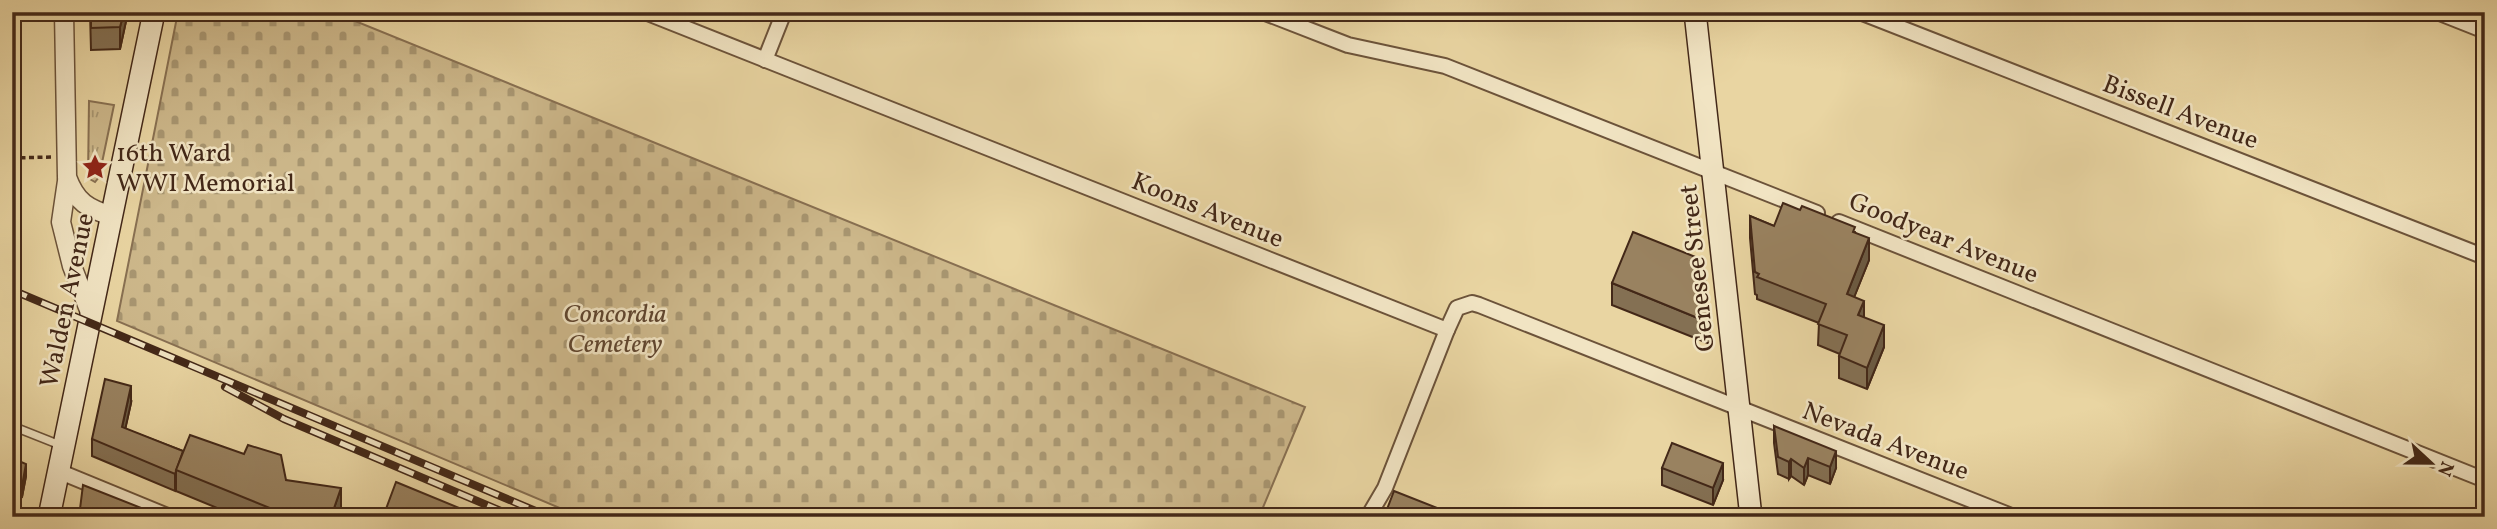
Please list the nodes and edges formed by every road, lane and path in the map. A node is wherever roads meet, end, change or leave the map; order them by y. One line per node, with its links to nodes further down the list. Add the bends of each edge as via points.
1 (64, 12): 14 (street)
2 (154, 12): 15 (main road, Walden Avenue)
3 (645, 12): 10 (street, Koons Avenue)
4 (784, 12): 10 (street)
5 (1263, 12): 13 (street, Goodyear Avenue, via 1348,45 1440,65)
6 (1695, 12): 13 (main road, Genesee Street)
7 (1860, 12): 16 (street, Bissell Avenue)
8 (2437, 12): 9 (street)
9 (2485, 32)
10 (765, 60): 18 (street, Koons Avenue)
11 (50, 157): 12 (path)
12 (12, 158)
13 (1714, 172): 19 (main road, Genesee Street); 23 (street, Goodyear Avenue)
14 (68, 177): 15 (street, via 73,195 83,205); 17 (street, via 61,222)
15 (112, 216): 17 (main road, Walden Avenue)
16 (2485, 257)
17 (91, 315): 21 (main road, Walden Avenue)
18 (1447, 330): 19 (street, via 1457,308 1472,303); 27 (street, via 1391,490)
19 (1740, 410): 24 (main road, Genesee Street); 30 (street, Nevada Avenue)
20 (12, 426): 21 (lane)
21 (64, 447): 22 (main road, Walden Avenue)
22 (58, 471): 25 (main road, Walden Avenue); 26 (street)
23 (2485, 480)
24 (1749, 492): 28 (street); 29 (main road, Genesee Street)
25 (49, 517)
26 (170, 517)
27 (1368, 517)
28 (1739, 517)
29 (1751, 517)
30 (2014, 517)

